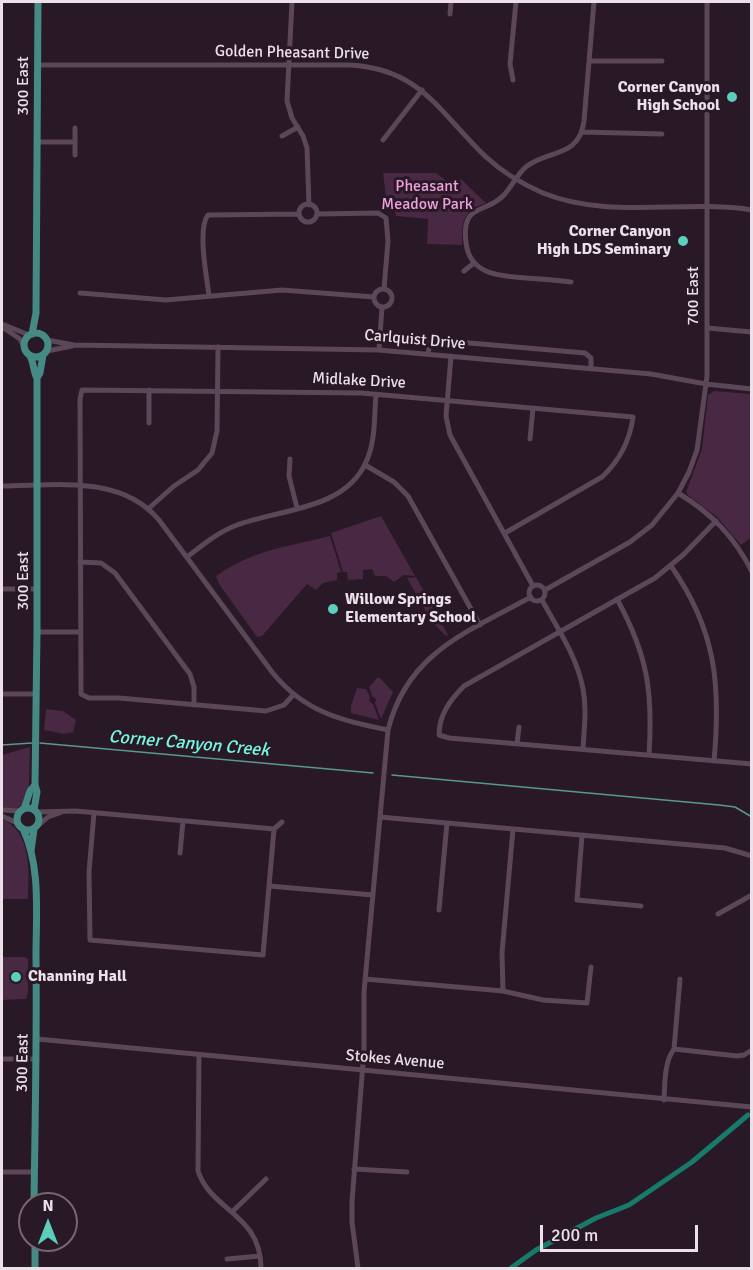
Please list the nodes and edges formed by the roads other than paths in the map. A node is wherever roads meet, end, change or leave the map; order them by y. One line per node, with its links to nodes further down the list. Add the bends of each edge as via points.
1 (38, 2): 10 (main road, 300 East)
2 (292, 2): 11 (street)
3 (451, 2): 7 (street)
4 (516, 2): 12 (street, via 510,64)
5 (594, 2): 8 (street)
6 (706, 2): 25 (street, 700 East)
7 (450, 14)
8 (589, 61): 9 (street); 16 (street)
9 (662, 62)
10 (37, 65): 11 (street, Golden Pheasant Drive); 20 (main road, 300 East)
11 (289, 65): 13 (street, Golden Pheasant Drive, via 375,68 398,75); 14 (street, via 288,106)
12 (513, 80)
13 (422, 90): 19 (street); 23 (street, Golden Pheasant Drive, via 485,156)
14 (298, 127): 18 (street); 24 (street, via 307,148)
15 (75, 128): 21 (street)
16 (582, 132): 17 (street); 23 (street, via 571,147 530,165)
17 (662, 134)
18 (282, 136)
19 (383, 140)
20 (38, 142): 21 (street); 37 (main road, 300 East)
21 (75, 142): 22 (street)
22 (75, 155)
23 (516, 180): 25 (street, Golden Pheasant Drive, via 556,198 594,206); 29 (street, via 499,199 476,209 468,219 466,244)
24 (309, 205): 27 (street, via 302,207); 28 (street, via 315,207)
25 (707, 208): 26 (street, Golden Pheasant Drive); 39 (street, 700 East)
26 (752, 210)
27 (299, 214): 28 (street, via 307,222); 34 (street, via 207,217 204,250)
28 (317, 214): 32 (street, via 378,213 386,218)
29 (474, 263): 30 (street); 31 (street, via 493,275)
30 (464, 271)
31 (572, 282)
32 (384, 289): 35 (street); 36 (street, via 392,300)
33 (80, 293): 34 (street, via 166,300)
34 (209, 296): 35 (street, via 282,290)
35 (374, 297): 36 (street)
36 (382, 307): 46 (street)
37 (36, 313): 41 (main road, 300 East); 42 (main road, 300 East)
38 (2, 325): 41 (street); 44 (street)
39 (707, 328): 40 (street); 53 (street, 700 East)
40 (752, 332)
41 (31, 334): 42 (main road); 44 (main road)
42 (45, 337): 43 (street, Carlquist Drive); 47 (main road)
43 (74, 345): 45 (street, Carlquist Drive); 47 (street, Carlquist Drive)
44 (24, 346): 49 (main road)
45 (218, 347): 46 (street, Carlquist Drive); 56 (street)
46 (379, 350): 48 (street, Carlquist Drive)
47 (45, 353): 49 (main road); 52 (main road, 300 East)
48 (428, 354): 50 (street, Carlquist Drive); 51 (street, via 430,342 435,340 585,353 591,358)
49 (30, 356): 52 (main road, 300 East)
50 (451, 356): 51 (street, Carlquist Drive); 58 (street)
51 (591, 369): 53 (street, Carlquist Drive)
52 (37, 378): 65 (main road, 300 East)
53 (706, 384): 54 (street, Carlquist Drive); 67 (street, 700 East, via 697,450)
54 (752, 389)
55 (149, 390): 56 (street, Midlake Drive); 60 (street); 66 (street, Midlake Drive, via 82,390)
56 (218, 391): 57 (street, Midlake Drive); 69 (street, via 212,453 204,465)
57 (376, 394): 58 (street, Midlake Drive); 63 (street, via 372,441)
58 (448, 400): 59 (street, Midlake Drive); 71 (street, via 450,435)
59 (533, 408): 61 (street); 71 (street, Midlake Drive, via 633,417 630,435 602,477)
60 (148, 423)
61 (530, 440)
62 (290, 459): 68 (street)
63 (365, 465): 68 (street, via 337,495); 83 (street, via 394,482 408,496)
64 (2, 486): 65 (street)
65 (38, 486): 66 (street); 77 (main road, 300 East)
66 (80, 486): 69 (street, via 117,491); 73 (street)
67 (678, 494): 70 (street); 79 (street, 700 East, via 636,538)
68 (297, 508): 72 (street, via 227,529)
69 (148, 509): 72 (street)
70 (716, 520): 74 (street); 75 (street)
71 (504, 533): 76 (street)
72 (186, 557): 89 (street, via 272,672)
73 (80, 562): 85 (street); 90 (street, via 101,563 118,576 190,674)
74 (671, 566): 82 (street); 96 (street, via 698,612 714,671 718,708)
75 (752, 572)
76 (533, 586): 79 (street); 80 (street)
77 (37, 589): 78 (street); 84 (main road, 300 East)
78 (2, 590)
79 (545, 590): 81 (street)
80 (531, 597): 81 (street); 83 (street)
81 (542, 600): 86 (street)
82 (617, 600): 86 (street); 95 (street, via 635,634 646,668 651,708)
83 (480, 625): 92 (street, via 437,651 418,669 399,699)
84 (37, 632): 85 (street); 88 (main road, 300 East)
85 (80, 632): 90 (street, via 83,696)
86 (559, 632): 93 (street, via 464,686 447,707 440,724 440,735 449,738); 94 (street, via 583,689)
87 (2, 694): 88 (street)
88 (36, 694): 98 (main road, 300 East)
89 (294, 694): 90 (street, via 284,705 266,711); 92 (street, via 340,720)
90 (194, 705)
91 (519, 726): 93 (street)
92 (388, 730): 105 (street)
93 (517, 744): 94 (street)
94 (583, 749): 95 (street)
95 (649, 755): 96 (street)
96 (714, 761): 97 (street)
97 (752, 764)
98 (34, 785): 100 (main road, 300 East); 101 (main road, 300 East)
99 (2, 810): 100 (street)
100 (22, 810): 101 (main road); 109 (main road, via 17,816)
101 (36, 811): 102 (street); 110 (main road, via 40,818)
102 (62, 812): 103 (street); 110 (street)
103 (94, 813): 106 (street); 117 (street, via 89,872 90,940 263,955)
104 (2, 816): 109 (street)
105 (380, 817): 108 (street); 118 (street)
106 (183, 821): 111 (street); 115 (street)
107 (282, 822): 111 (street)
108 (447, 823): 112 (street); 121 (street)
109 (20, 826): 110 (main road, via 29,831); 114 (main road, 300 East)
110 (37, 827): 114 (main road, 300 East)
111 (274, 829): 117 (street)
112 (513, 829): 113 (street); 126 (street, via 501,953)
113 (582, 836): 116 (street, via 725,848); 120 (street, via 577,900)
114 (31, 851): 127 (main road, 300 East)
115 (180, 853)
116 (752, 856)
117 (269, 886): 118 (street)
118 (373, 895): 124 (street)
119 (752, 895): 122 (street)
120 (641, 906)
121 (439, 910)
122 (718, 914)
123 (591, 967): 126 (street, via 587,1004)
124 (365, 979): 126 (street); 133 (street)
125 (680, 979): 128 (street)
126 (502, 991)
127 (37, 1039): 130 (street, Stokes Avenue); 132 (main road, 300 East)
128 (674, 1049): 129 (street, via 737,1056); 134 (street, via 667,1068)
129 (752, 1050)
130 (199, 1055): 133 (street, Stokes Avenue); 142 (street, via 198,1171 203,1184)
131 (2, 1059): 132 (street)
132 (37, 1059): 138 (main road, 300 East)
133 (362, 1071): 134 (street, Stokes Avenue); 136 (street)
134 (664, 1100): 135 (street, Stokes Avenue)
135 (752, 1107)
136 (354, 1168): 139 (street); 148 (street, via 352,1222)
137 (2, 1172): 138 (street)
138 (35, 1172): 141 (main road, 300 East)
139 (407, 1172)
140 (266, 1179): 142 (street)
141 (34, 1192)
142 (232, 1212): 144 (street, via 254,1237)
143 (34, 1252): 146 (main road)
144 (260, 1256): 145 (street); 147 (street)
145 (227, 1259)
146 (35, 1269)
147 (261, 1269)
148 (358, 1269)

